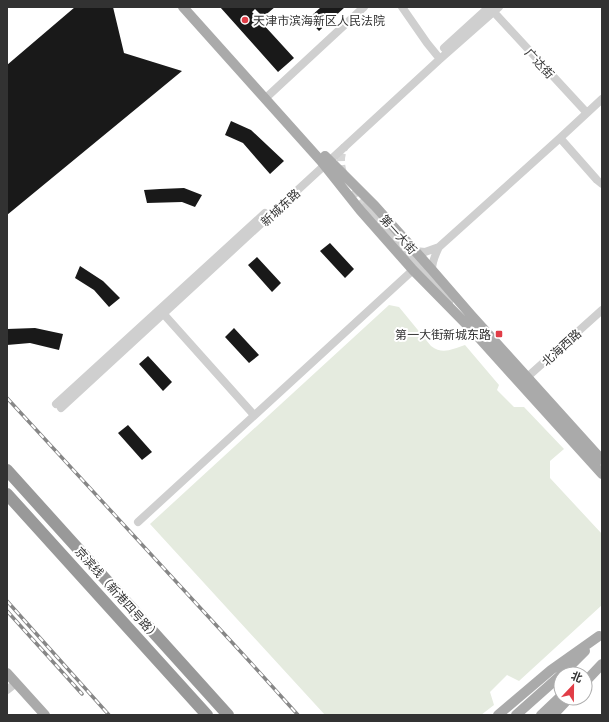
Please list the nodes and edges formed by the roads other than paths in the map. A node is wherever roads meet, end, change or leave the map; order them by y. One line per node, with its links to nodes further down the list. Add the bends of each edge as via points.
1 (183, 7): 11 (main road, 第一大街)
2 (191, 7): 7 (main road, 第一大街)
3 (364, 7): 7 (street)
4 (402, 7): 6 (street)
5 (492, 8): 6 (street, 新城东路); 9 (street, 广达街)
6 (439, 57): 11 (street, 新城东路)
7 (269, 95): 11 (main road, 第一大街)
8 (602, 99): 9 (street)
9 (586, 113): 10 (street)
10 (560, 138): 12 (street); 14 (street)
11 (325, 161): 15 (main road, 第一大街, via 365,196); 16 (main road, 第一大街, via 360,210); 19 (street, 新城东路)
12 (602, 184)
13 (366, 206): 20 (street, via 433,281)
14 (439, 248): 15 (street, via 425,252); 17 (street, via 434,256)
15 (415, 251): 17 (main road, 第一大街)
16 (414, 270): 20 (main road, 第一大街); 23 (street)
17 (432, 270): 21 (main road, 第一大街)
18 (602, 310): 21 (street, 北海西路)
19 (161, 312): 22 (street, 新城东路); 23 (street)
20 (471, 329): 21 (main road, 第一大街)
21 (523, 380): 24 (main road, 第一大街); 26 (main road, 第一大街)
22 (59, 406)
23 (254, 415): 28 (street)
24 (602, 460)
25 (7, 470): 41 (highway, 京滨线（新港四号路）)
26 (602, 474)
27 (7, 494): 40 (highway, 京滨线（新港四号路）)
28 (138, 522)
29 (600, 634): 31 (main road); 42 (main road, via 551,670)
30 (602, 663): 32 (main road); 33 (main road)
31 (571, 666)
32 (593, 670)
33 (593, 673)
34 (10, 682): 38 (main road); 39 (main road)
35 (553, 682): 43 (main road)
36 (553, 704): 44 (main road)
37 (561, 706): 45 (main road)
38 (37, 715)
39 (45, 715)
40 (207, 715)
41 (228, 715)
42 (498, 715)
43 (516, 715)
44 (541, 715)
45 (553, 715)

